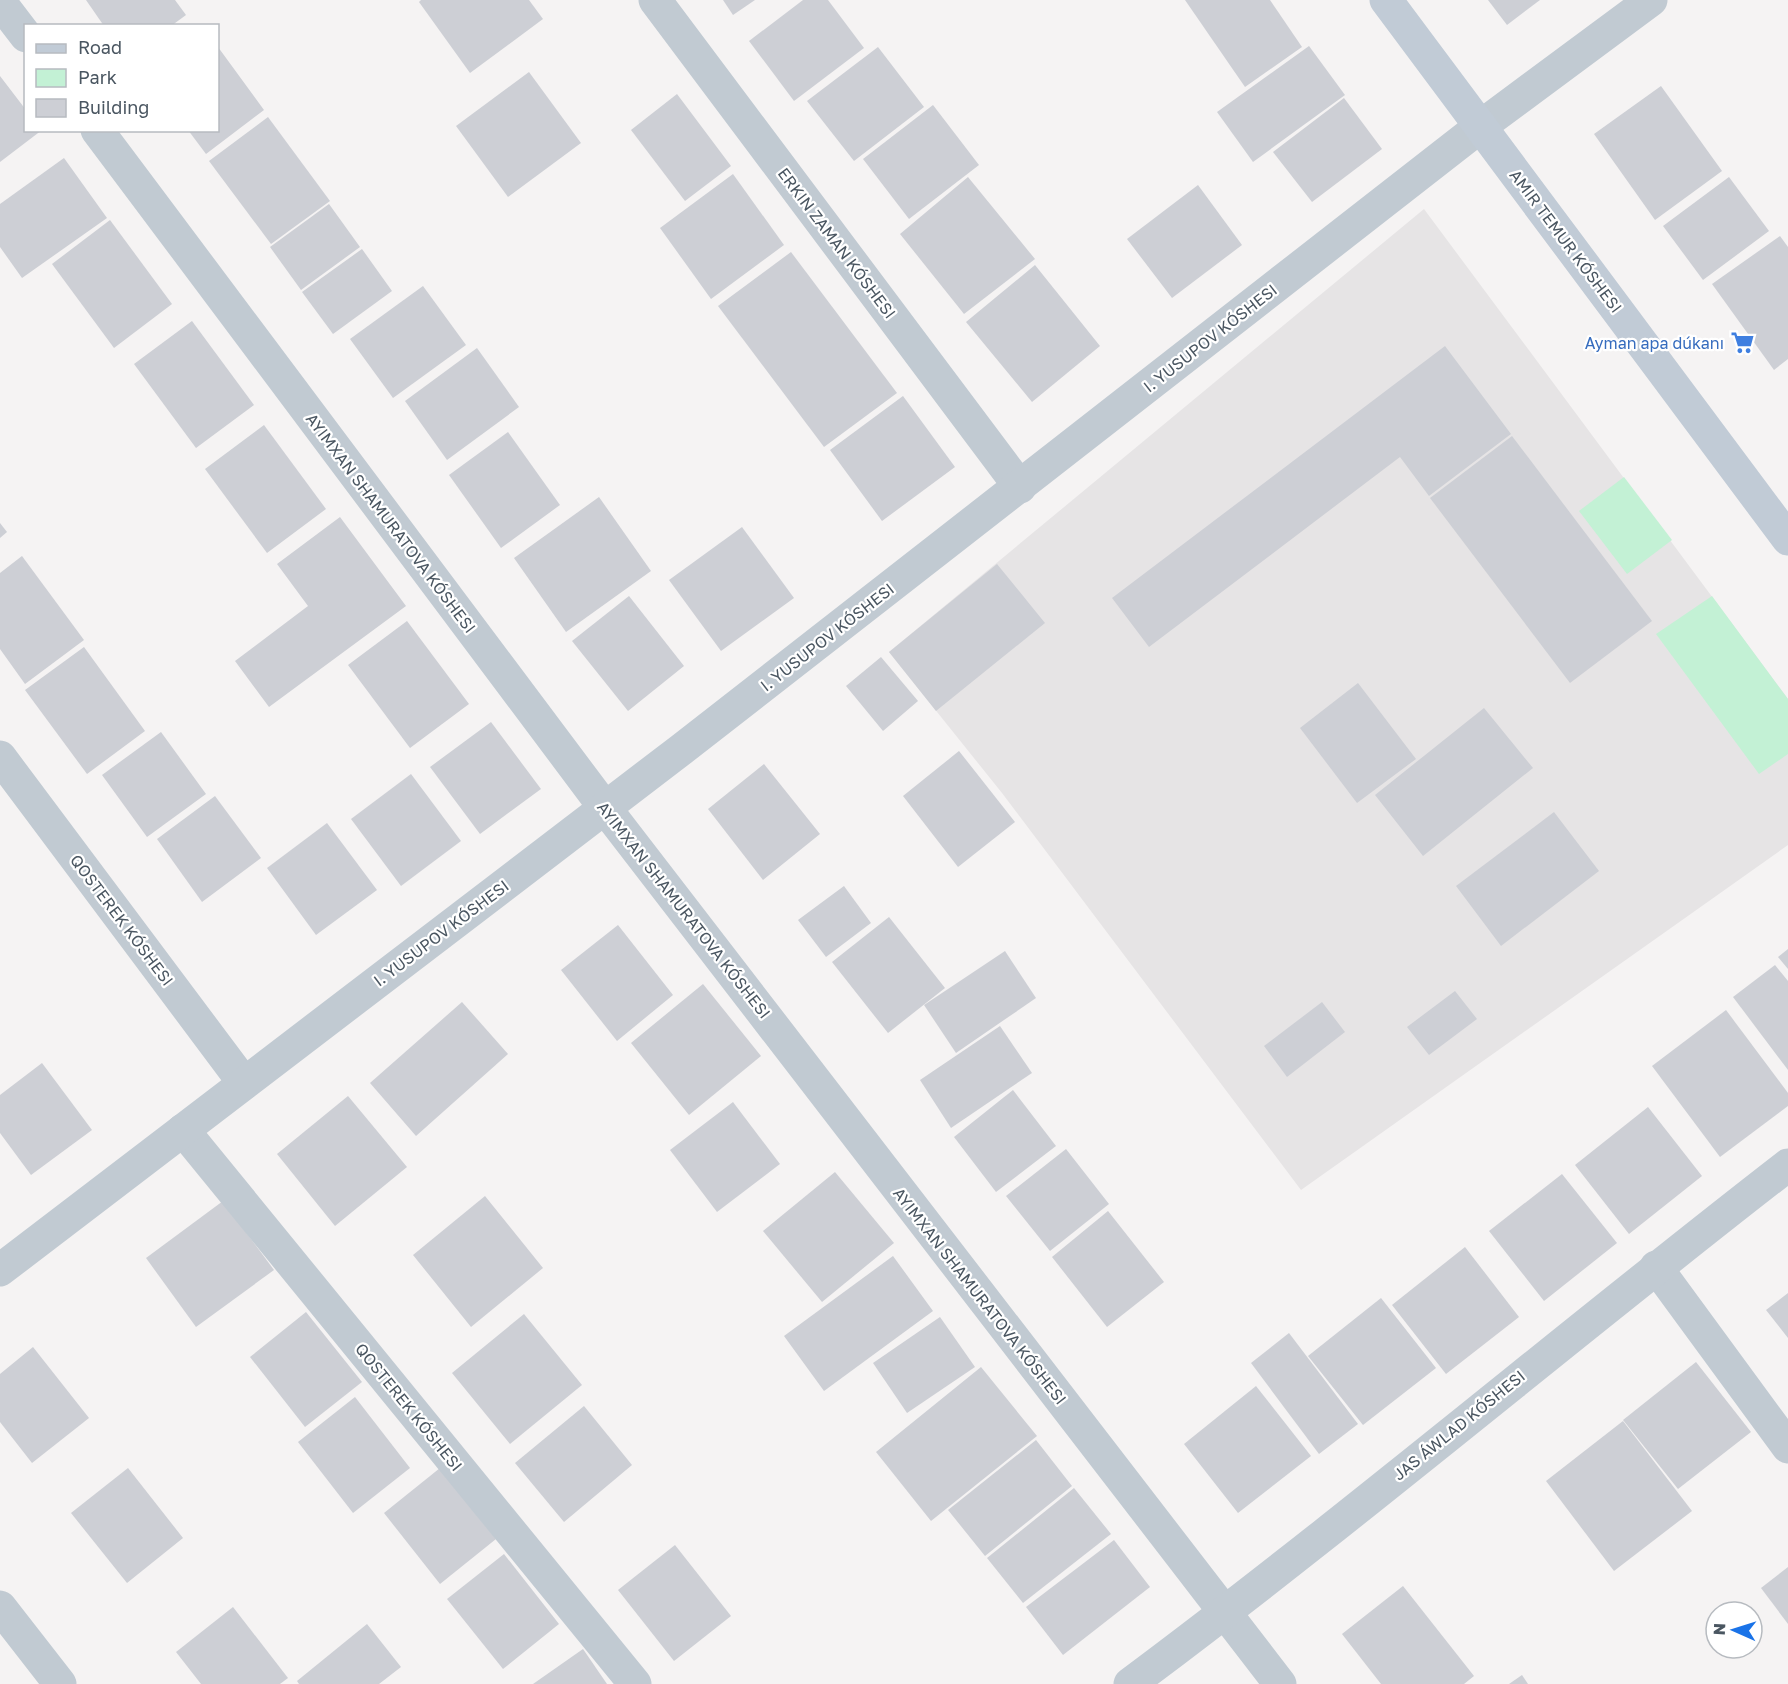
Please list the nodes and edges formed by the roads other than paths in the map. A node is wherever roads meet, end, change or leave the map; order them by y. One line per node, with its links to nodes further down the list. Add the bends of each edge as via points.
1 (655, 0): 8 (street, ERKIN ZAMAN KÓSHESI)
2 (1386, 0): 6 (street, AMIR TEMUR KÓSHESI)
3 (1651, 0): 6 (street, I. YUSUPOV KÓSHESI)
4 (0, 2): 5 (street)
5 (24, 33)
6 (1481, 126): 8 (street, I. YUSUPOV KÓSHESI); 9 (street, AMIR TEMUR KÓSHESI)
7 (98, 132): 11 (street)
8 (1020, 487): 11 (street, I. YUSUPOV KÓSHESI)
9 (1788, 539)
10 (0, 757): 12 (street, QOSTEREK KÓSHESI)
11 (605, 808): 12 (street, I. YUSUPOV KÓSHESI); 19 (street)
12 (244, 1083): 13 (street, I. YUSUPOV KÓSHESI)
13 (183, 1130): 16 (street, I. YUSUPOV KÓSHESI); 21 (street, QOSTEREK KÓSHESI)
14 (1788, 1166): 15 (street, JAS ÁWLAD KÓSHESI)
15 (1656, 1267): 17 (street); 19 (street, JAS ÁWLAD KÓSHESI)
16 (0, 1270)
17 (1788, 1448)
18 (0, 1607): 20 (street)
19 (1225, 1614): 22 (street, JAS ÁWLAD KÓSHESI); 23 (street)
20 (60, 1684)
21 (635, 1684)
22 (1130, 1684)
23 (1280, 1684)

